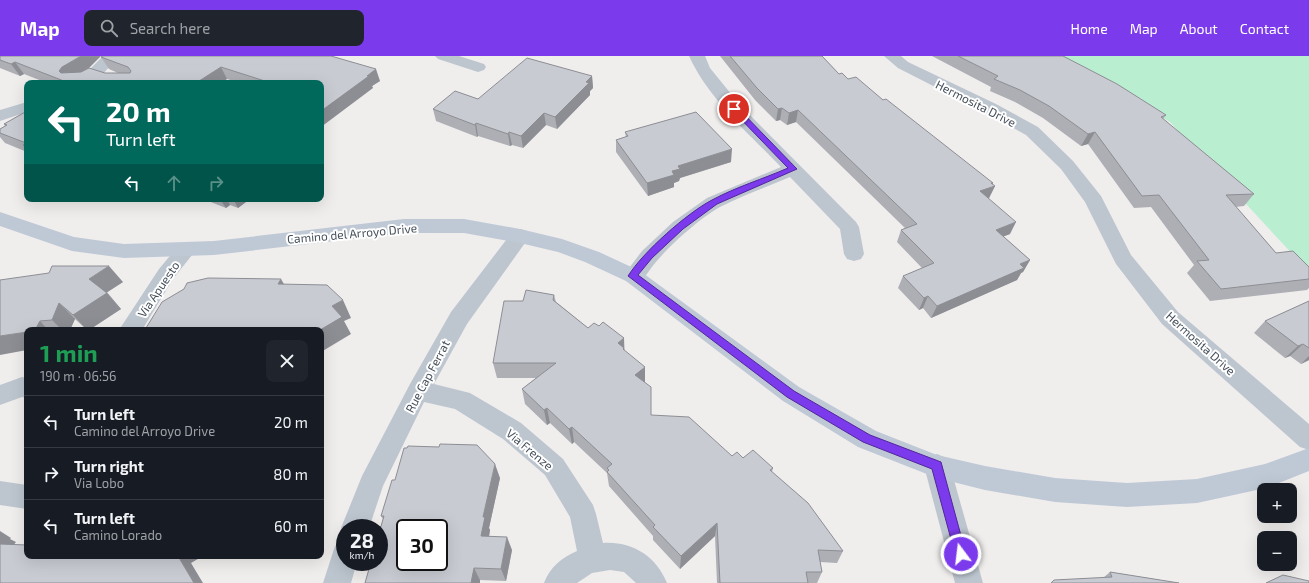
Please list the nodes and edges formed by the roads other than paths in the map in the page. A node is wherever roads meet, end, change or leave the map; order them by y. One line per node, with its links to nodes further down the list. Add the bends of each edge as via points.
1 (111, 56): 6 (street, via 102,74)
2 (443, 56): 5 (street)
3 (697, 56): 9 (street, via 703,69 734,109)
4 (892, 56): 19 (street, Hermosita Drive, via 903,65 1032,131 1067,165 1094,200 1123,259 1170,318)
5 (478, 66)
6 (85, 80)
7 (24, 108): 8 (street)
8 (0, 116)
9 (793, 169): 13 (street, via 849,227); 14 (street, via 714,202 680,227)
10 (0, 219): 12 (street, Camino del Arroyo Drive, via 72,244 124,251)
11 (520, 236): 12 (street, Camino del Arroyo Drive, via 464,226 404,226); 14 (street, Camino del Arroyo Drive, via 592,257); 17 (street, Rue Cap Ferrat, via 459,318)
12 (186, 250): 15 (street, Via Apuesto, via 166,274)
13 (854, 254)
14 (632, 276): 21 (street, Camino del Arroyo Drive, via 790,394 867,439)
15 (132, 327)
16 (24, 387): 18 (street)
17 (418, 391): 24 (street, Rue Cap Ferrat, via 371,484); 25 (street, Via Frenze, via 461,400 512,432 554,467 583,514)
18 (0, 395)
19 (1309, 439)
20 (1309, 459): 21 (street, Camino del Arroyo Drive, via 1266,476 1197,491 1127,495 1055,490 985,478)
21 (937, 466): 30 (street)
22 (0, 493): 23 (street)
23 (24, 497)
24 (358, 519)
25 (592, 557): 28 (street, via 577,564 564,574); 29 (street, via 610,556 628,560 644,570)
26 (341, 571): 27 (street)
27 (337, 583)
28 (558, 583)
29 (653, 583)
30 (969, 583)

